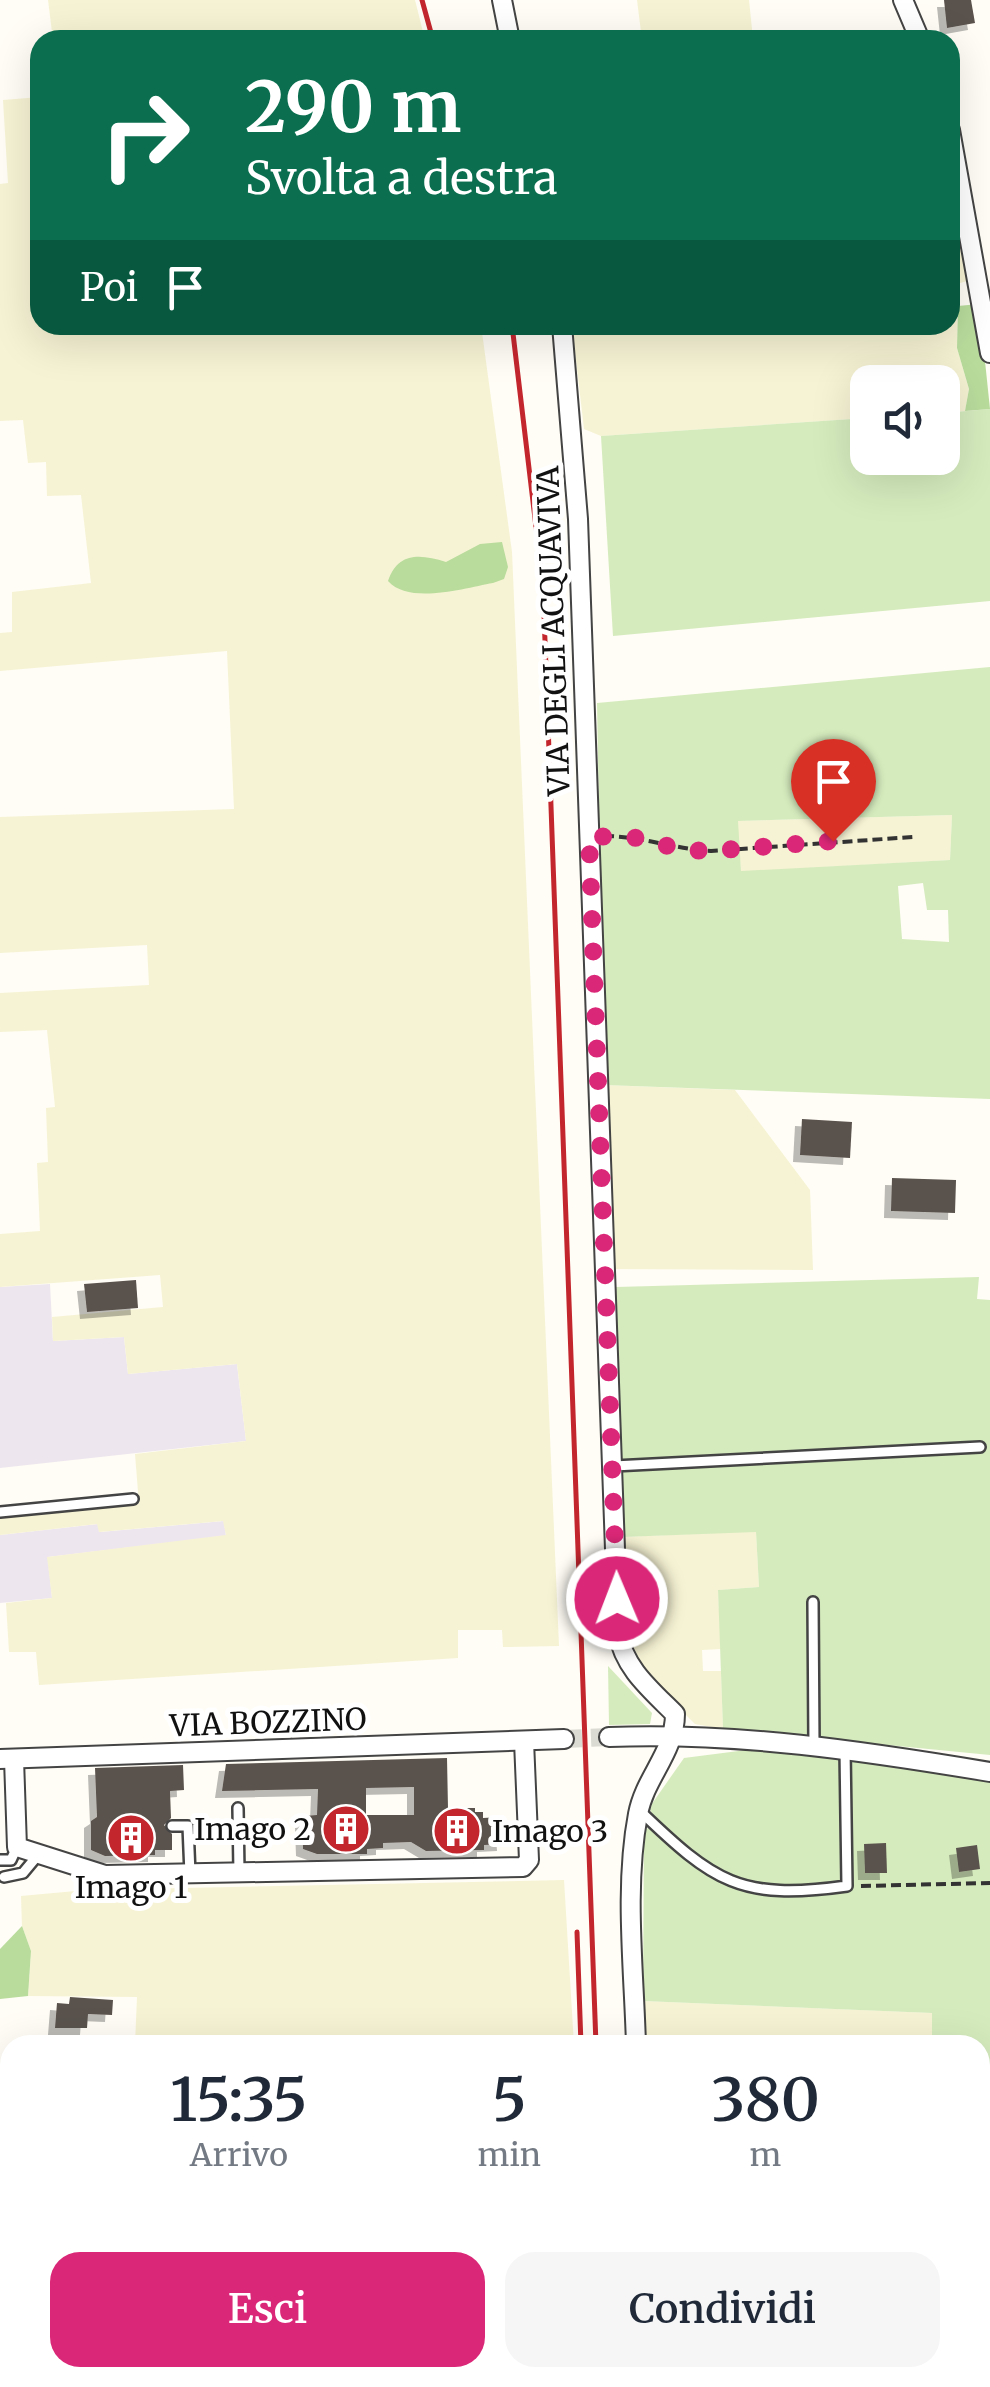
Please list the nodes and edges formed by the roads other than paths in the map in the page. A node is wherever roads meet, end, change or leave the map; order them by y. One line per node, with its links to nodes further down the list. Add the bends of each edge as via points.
1 (502, 0): 3 (street)
2 (903, 0): 4 (street)
3 (508, 30)
4 (916, 30)
5 (960, 186): 7 (street)
6 (563, 335): 9 (street, VIA DEGLI ACQUAVIVA, via 578,519)
7 (990, 352)
8 (980, 1447): 9 (lane)
9 (614, 1466): 13 (street, VIA DEGLI ACQUAVIVA, via 621,1654 675,1714)
10 (132, 1499): 11 (lane)
11 (0, 1512)
12 (813, 1602): 17 (lane)
13 (676, 1735): 14 (street); 17 (street); 22 (street)
14 (609, 1737)
15 (564, 1739): 16 (street, VIA BOZZINO)
16 (524, 1741): 19 (street, VIA BOZZINO); 27 (street, via 529,1860 523,1868)
17 (814, 1746): 18 (street)
18 (845, 1750): 20 (street); 22 (lane, via 847,1886 777,1891 720,1880)
19 (7, 1759): 24 (street, VIA BOZZINO)
20 (990, 1772)
21 (238, 1808): 27 (lane)
22 (639, 1810): 30 (street, via 632,1868)
23 (172, 1826): 28 (lane, via 188,1826)
24 (18, 1847): 25 (street); 26 (lane, via 10,1860)
25 (38, 1855): 28 (street, via 106,1875); 29 (lane, via 22,1873)
26 (0, 1860)
27 (239, 1873): 28 (street)
28 (190, 1874)
29 (4, 1877)
30 (636, 2035)

